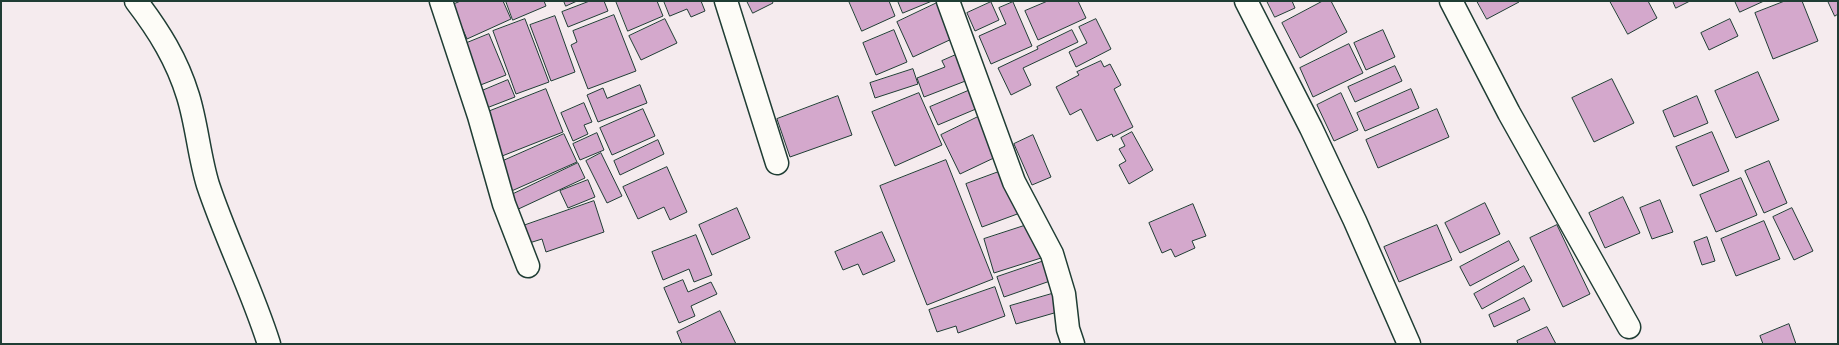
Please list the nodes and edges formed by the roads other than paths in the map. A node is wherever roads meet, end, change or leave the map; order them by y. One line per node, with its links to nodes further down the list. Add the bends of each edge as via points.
1 (136, 1): 10 (street, via 173,56 188,96 208,183 225,234 262,321)
2 (441, 1): 8 (street, via 479,116 504,204)
3 (726, 1): 7 (street)
4 (948, 1): 11 (street, via 1014,182 1052,254 1064,294)
5 (1246, 1): 12 (street, via 1308,122)
6 (1450, 1): 9 (street, via 1509,113)
7 (777, 163)
8 (528, 266)
9 (1629, 326)
10 (269, 344)
11 (1072, 344)
12 (1410, 344)

